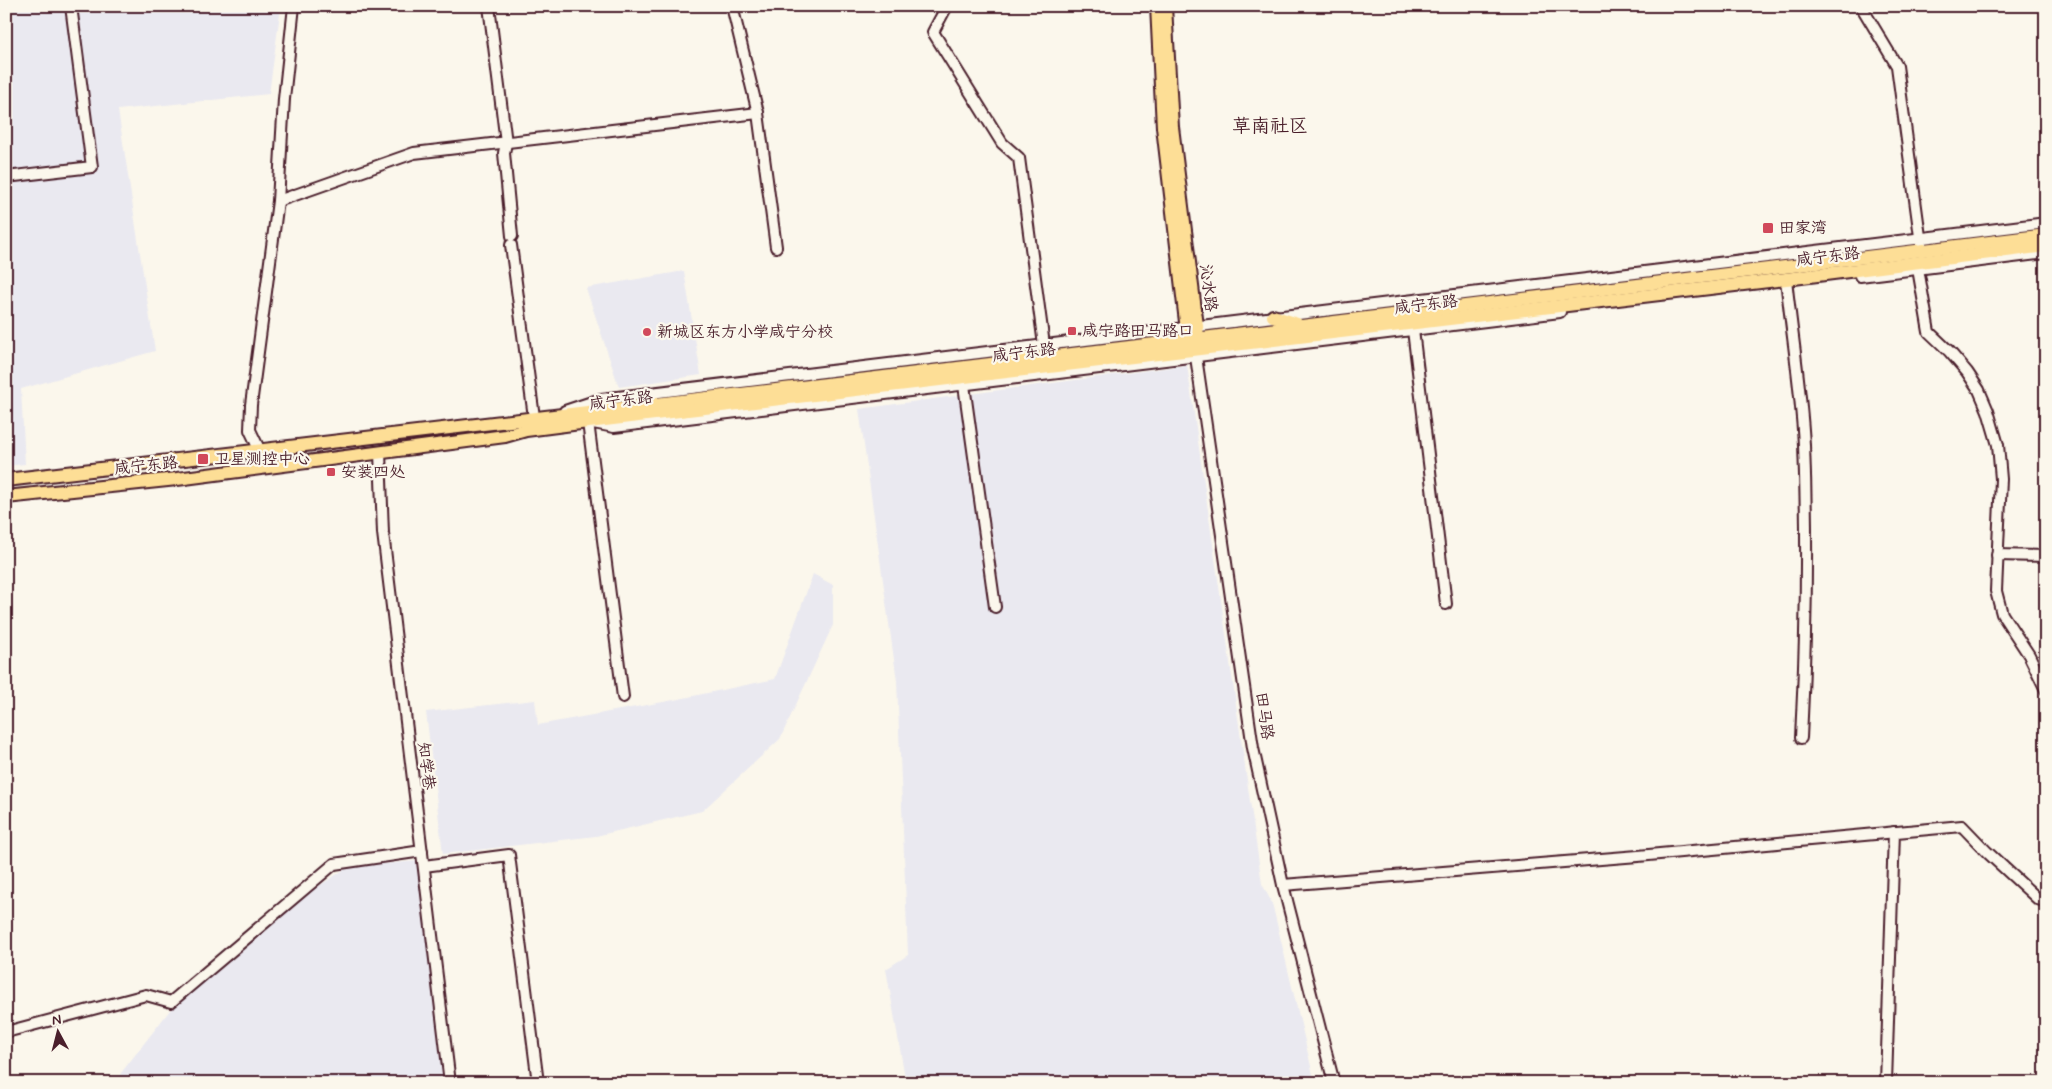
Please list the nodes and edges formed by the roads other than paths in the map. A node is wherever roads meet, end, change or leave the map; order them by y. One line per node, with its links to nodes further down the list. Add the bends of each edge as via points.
1 (71, 6): 11 (street, via 92,167)
2 (294, 6): 12 (street)
3 (488, 6): 10 (street)
4 (732, 6): 9 (street)
5 (947, 6): 24 (street, via 933,32 1002,143 1019,158)
6 (1157, 6): 23 (main road, 沁水路, via 1163,127)
7 (1165, 6): 23 (main road, 沁水路, via 1172,127)
8 (1861, 6): 18 (street, via 1897,66)
9 (758, 113): 10 (street); 16 (street)
10 (506, 142): 12 (street, via 414,154); 27 (street, via 504,153 512,240)
11 (6, 177)
12 (278, 201): 29 (street, via 251,405 250,430)
13 (2046, 222): 18 (street)
14 (2046, 235): 18 (main road, 咸宁东路)
15 (2046, 246): 18 (main road, 咸宁东路)
16 (776, 247)
17 (2046, 253): 18 (street)
18 (1919, 255): 19 (main road, 咸宁东路); 20 (street); 21 (main road, 咸宁东路); 33 (street, via 1929,332 1949,351 1979,390 1998,445 2001,479)
19 (1786, 282): 22 (street); 23 (main road, 咸宁东路); 39 (street, via 1804,446 1806,633)
20 (1273, 316): 21 (main road); 23 (street)
21 (1301, 326): 23 (main road, 咸宁东路)
22 (1413, 330): 23 (street); 35 (street)
23 (1193, 339): 24 (street); 25 (street); 26 (main road, 咸宁东路); 28 (main road, 咸宁东路); 43 (street, 田马路, via 1253,748)
24 (1044, 345): 26 (street, via 601,399)
25 (964, 385): 28 (street, via 614,427); 36 (street)
26 (554, 415): 27 (main road, 咸宁东路)
27 (534, 417): 29 (main road, 咸宁东路)
28 (588, 422): 30 (main road, 咸宁东路); 38 (street)
29 (260, 451): 31 (main road, 咸宁东路)
30 (380, 452): 32 (main road, 咸宁东路, via 177,479); 41 (street, 知学巷, via 383,533)
31 (6, 480)
32 (6, 497)
33 (1997, 555): 34 (street); 37 (street, via 1996,591 2002,614 2029,655)
34 (2046, 556)
35 (1446, 604)
36 (995, 607)
37 (2046, 690)
38 (623, 697)
39 (1802, 738)
40 (1894, 832): 43 (street); 44 (street, via 1962,826 2038,899); 49 (street)
41 (422, 851): 42 (street, 知学巷); 45 (street, via 334,864 171,1002 146,995)
42 (424, 866): 46 (street, 知学巷); 47 (street, via 509,855)
43 (1283, 885): 48 (street, 田马路)
44 (2046, 902)
45 (6, 1032)
46 (450, 1083)
47 (538, 1083)
48 (1334, 1083)
49 (1886, 1083)

